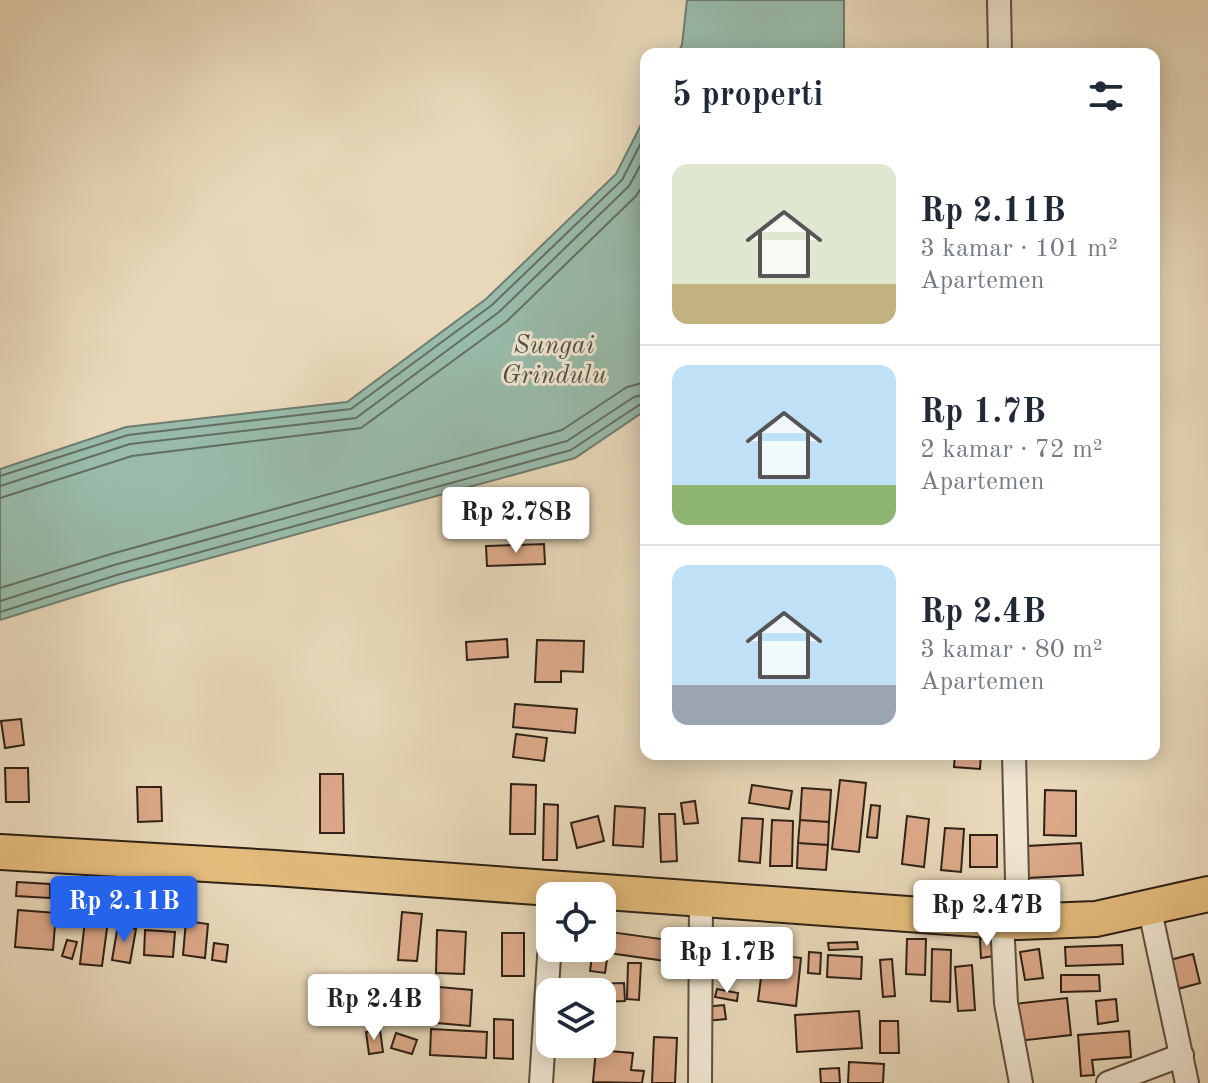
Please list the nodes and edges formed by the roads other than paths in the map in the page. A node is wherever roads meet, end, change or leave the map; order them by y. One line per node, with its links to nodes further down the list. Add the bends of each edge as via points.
1 (999, 0): 2 (street)
2 (1000, 48)
3 (1014, 760): 10 (street)
4 (0, 852): 5 (main road)
5 (536, 891)
6 (1208, 894): 9 (main road)
7 (616, 895): 8 (main road)
8 (701, 898): 10 (main road); 14 (street)
9 (1149, 906): 10 (main road, via 1096,919); 12 (street)
10 (1010, 921): 15 (street, via 1006,1003)
11 (549, 962): 13 (street)
12 (1182, 1055): 16 (street); 17 (street)
13 (541, 1083)
14 (700, 1083)
15 (1021, 1083)
16 (1108, 1083)
17 (1187, 1083)

